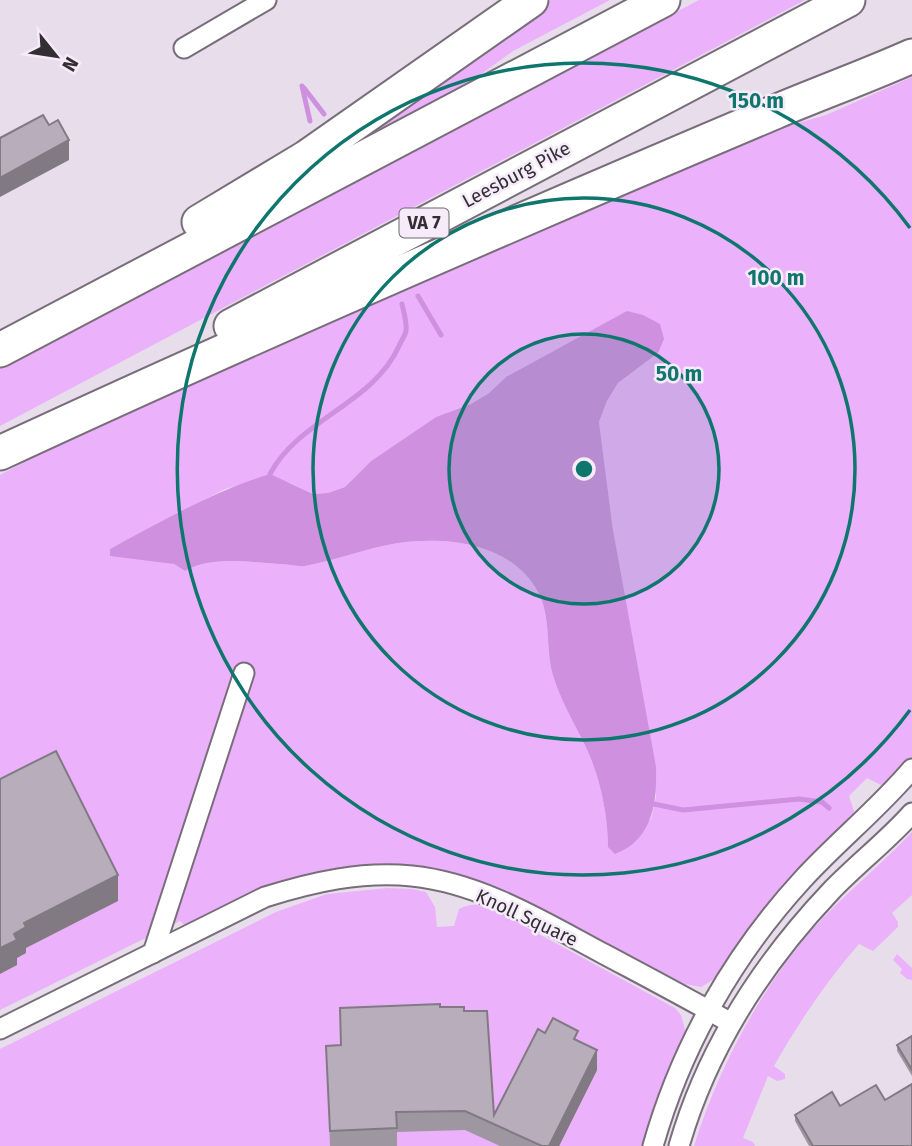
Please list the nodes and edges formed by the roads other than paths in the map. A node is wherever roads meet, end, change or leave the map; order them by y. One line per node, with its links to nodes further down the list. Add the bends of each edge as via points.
1 (265, 0): 5 (street)
2 (531, 0): 7 (highway, via 307,157)
3 (663, 0): 8 (highway)
4 (848, 0): 9 (highway, Leesburg Pike / VA 7)
5 (184, 48)
6 (912, 56): 9 (highway, via 306,314)
7 (0, 340)
8 (0, 350)
9 (0, 451)
10 (244, 673): 13 (street)
11 (912, 769): 14 (street, via 804,878 753,941)
12 (912, 813): 15 (street, via 806,918)
13 (153, 953): 14 (street, Knoll Square, via 265,897 303,885 381,874 415,876 503,902); 16 (street, Knoll Square)
14 (708, 1010): 15 (street, Knoll Square); 17 (street, via 674,1084)
15 (731, 1023): 18 (street, via 713,1056)
16 (0, 1029)
17 (653, 1146)
18 (679, 1146)

